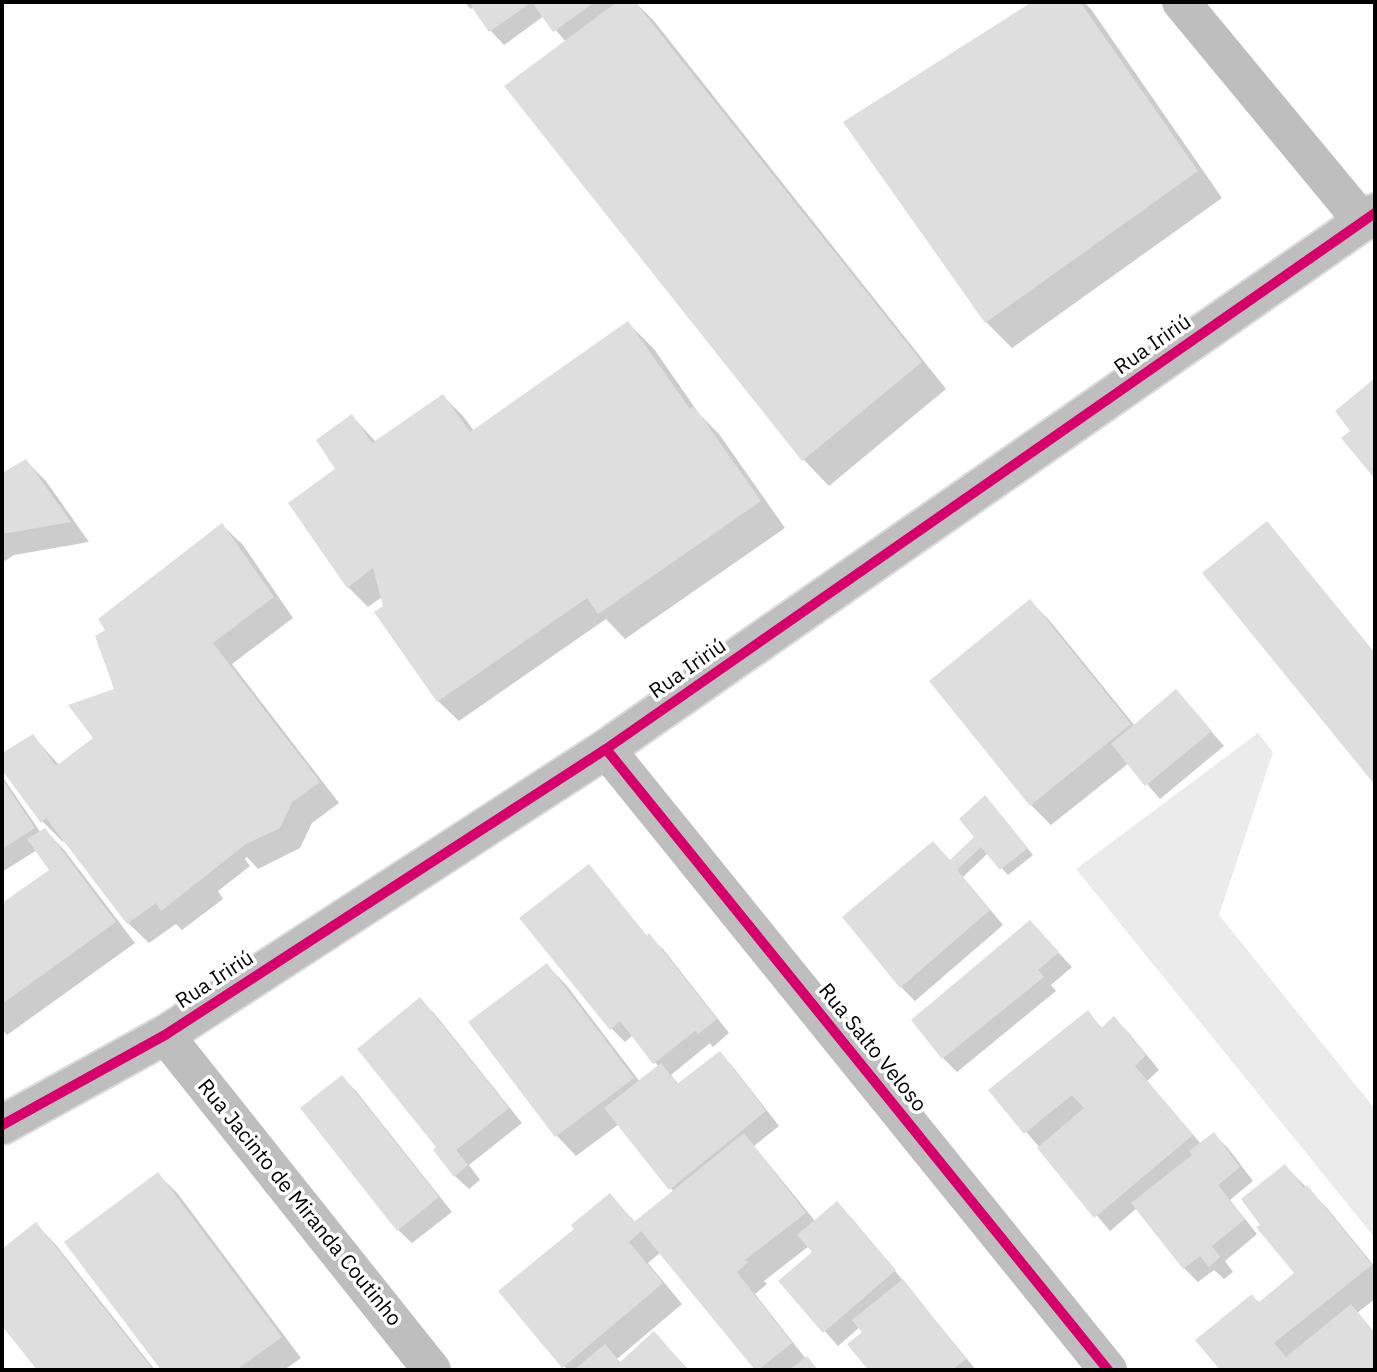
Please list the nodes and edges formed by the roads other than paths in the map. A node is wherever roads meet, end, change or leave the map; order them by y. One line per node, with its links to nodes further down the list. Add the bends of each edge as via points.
1 (1181, 2): 2 (main road)
2 (1369, 217): 3 (main road, Rua Iririú)
3 (606, 749): 4 (main road, Rua Iririú); 7 (main road, Rua Salto Veloso)
4 (165, 1035): 5 (main road, Rua Iririú); 6 (main road, Rua Jacinto de Miranda Coutinho)
5 (2, 1125)
6 (432, 1370)
7 (1108, 1370)

